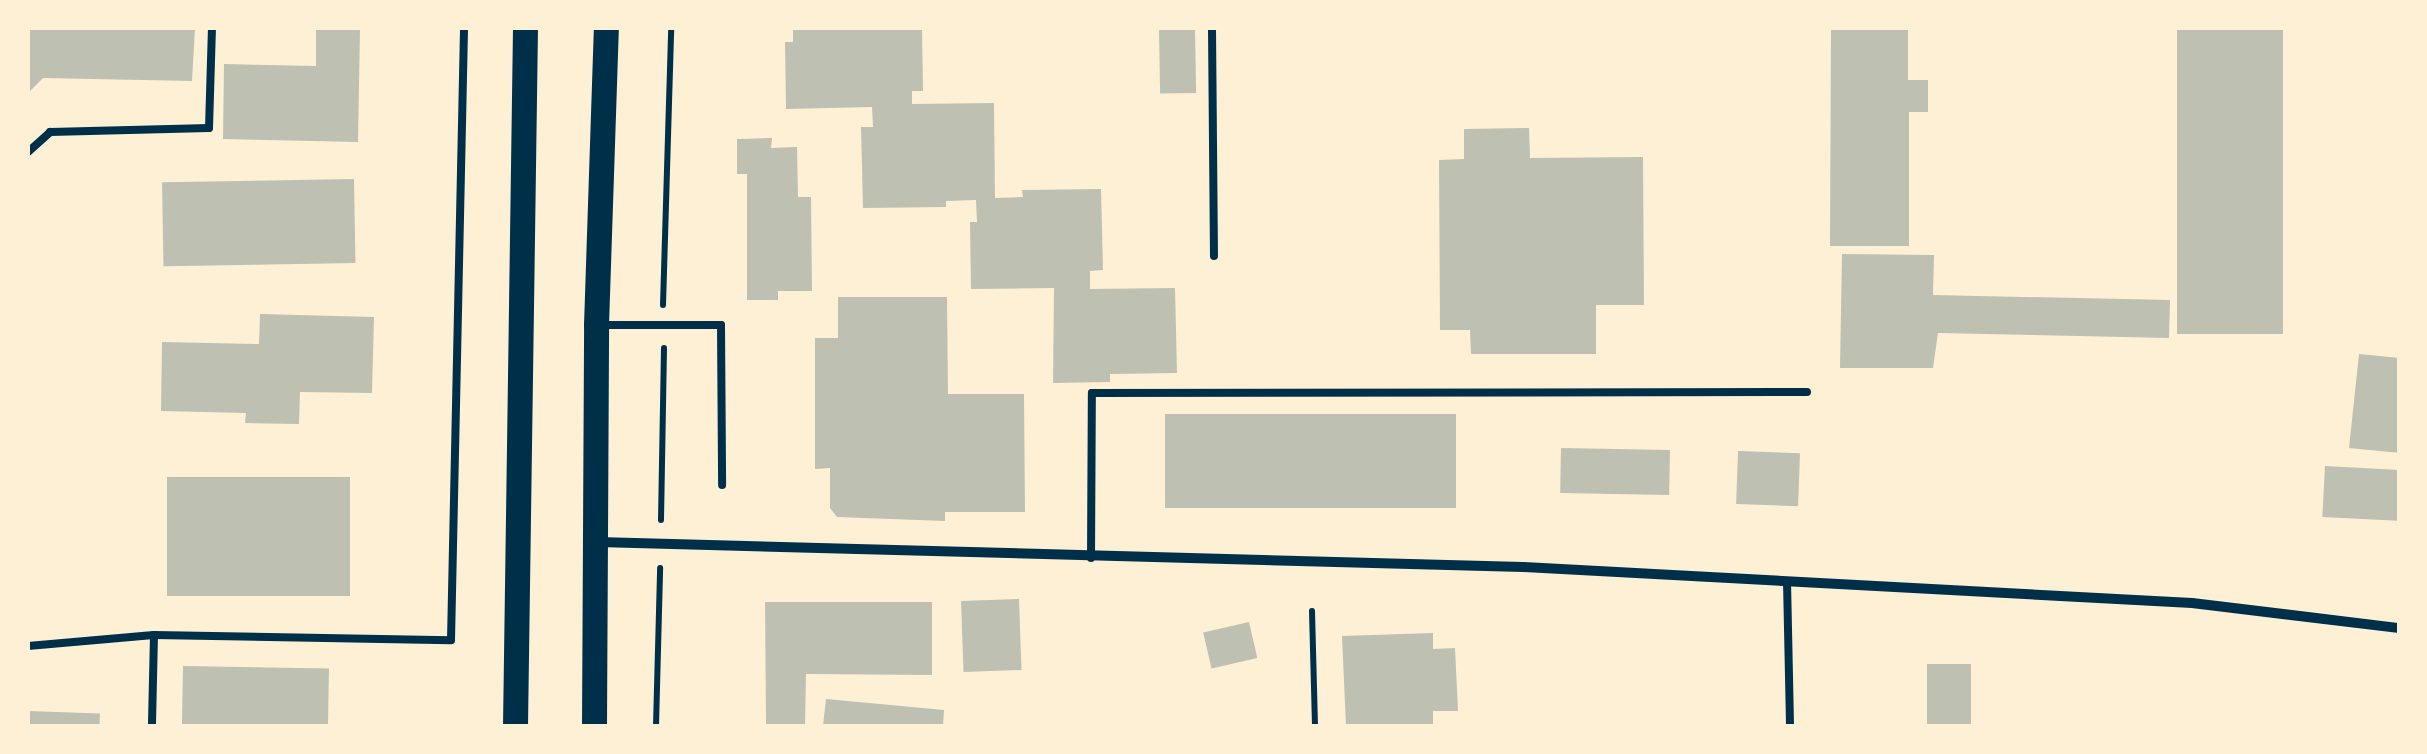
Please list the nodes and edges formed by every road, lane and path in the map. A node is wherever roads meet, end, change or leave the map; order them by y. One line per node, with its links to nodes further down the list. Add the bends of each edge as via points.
1 (212, 28): 7 (lane, via 210,128 50,132)
2 (464, 28): 19 (lane, via 451,640)
3 (525, 28): 22 (main road)
4 (606, 28): 9 (main road)
5 (671, 28): 10 (path)
6 (1212, 28): 8 (lane)
7 (28, 152)
8 (1214, 256)
9 (596, 324): 10 (lane); 13 (main road)
10 (664, 325): 12 (lane, via 720,326); 14 (path)
11 (1807, 392): 15 (lane, via 1092,393)
12 (722, 485)
13 (597, 542): 14 (street); 23 (main road)
14 (660, 543): 15 (street); 24 (path)
15 (1091, 559): 16 (street, via 1522,567)
16 (1787, 581): 18 (street, via 2192,602); 26 (lane)
17 (1312, 611): 25 (path)
18 (2400, 628)
19 (154, 635): 20 (lane); 21 (lane)
20 (28, 646)
21 (152, 726)
22 (516, 726)
23 (594, 726)
24 (656, 726)
25 (1315, 726)
26 (1790, 726)

